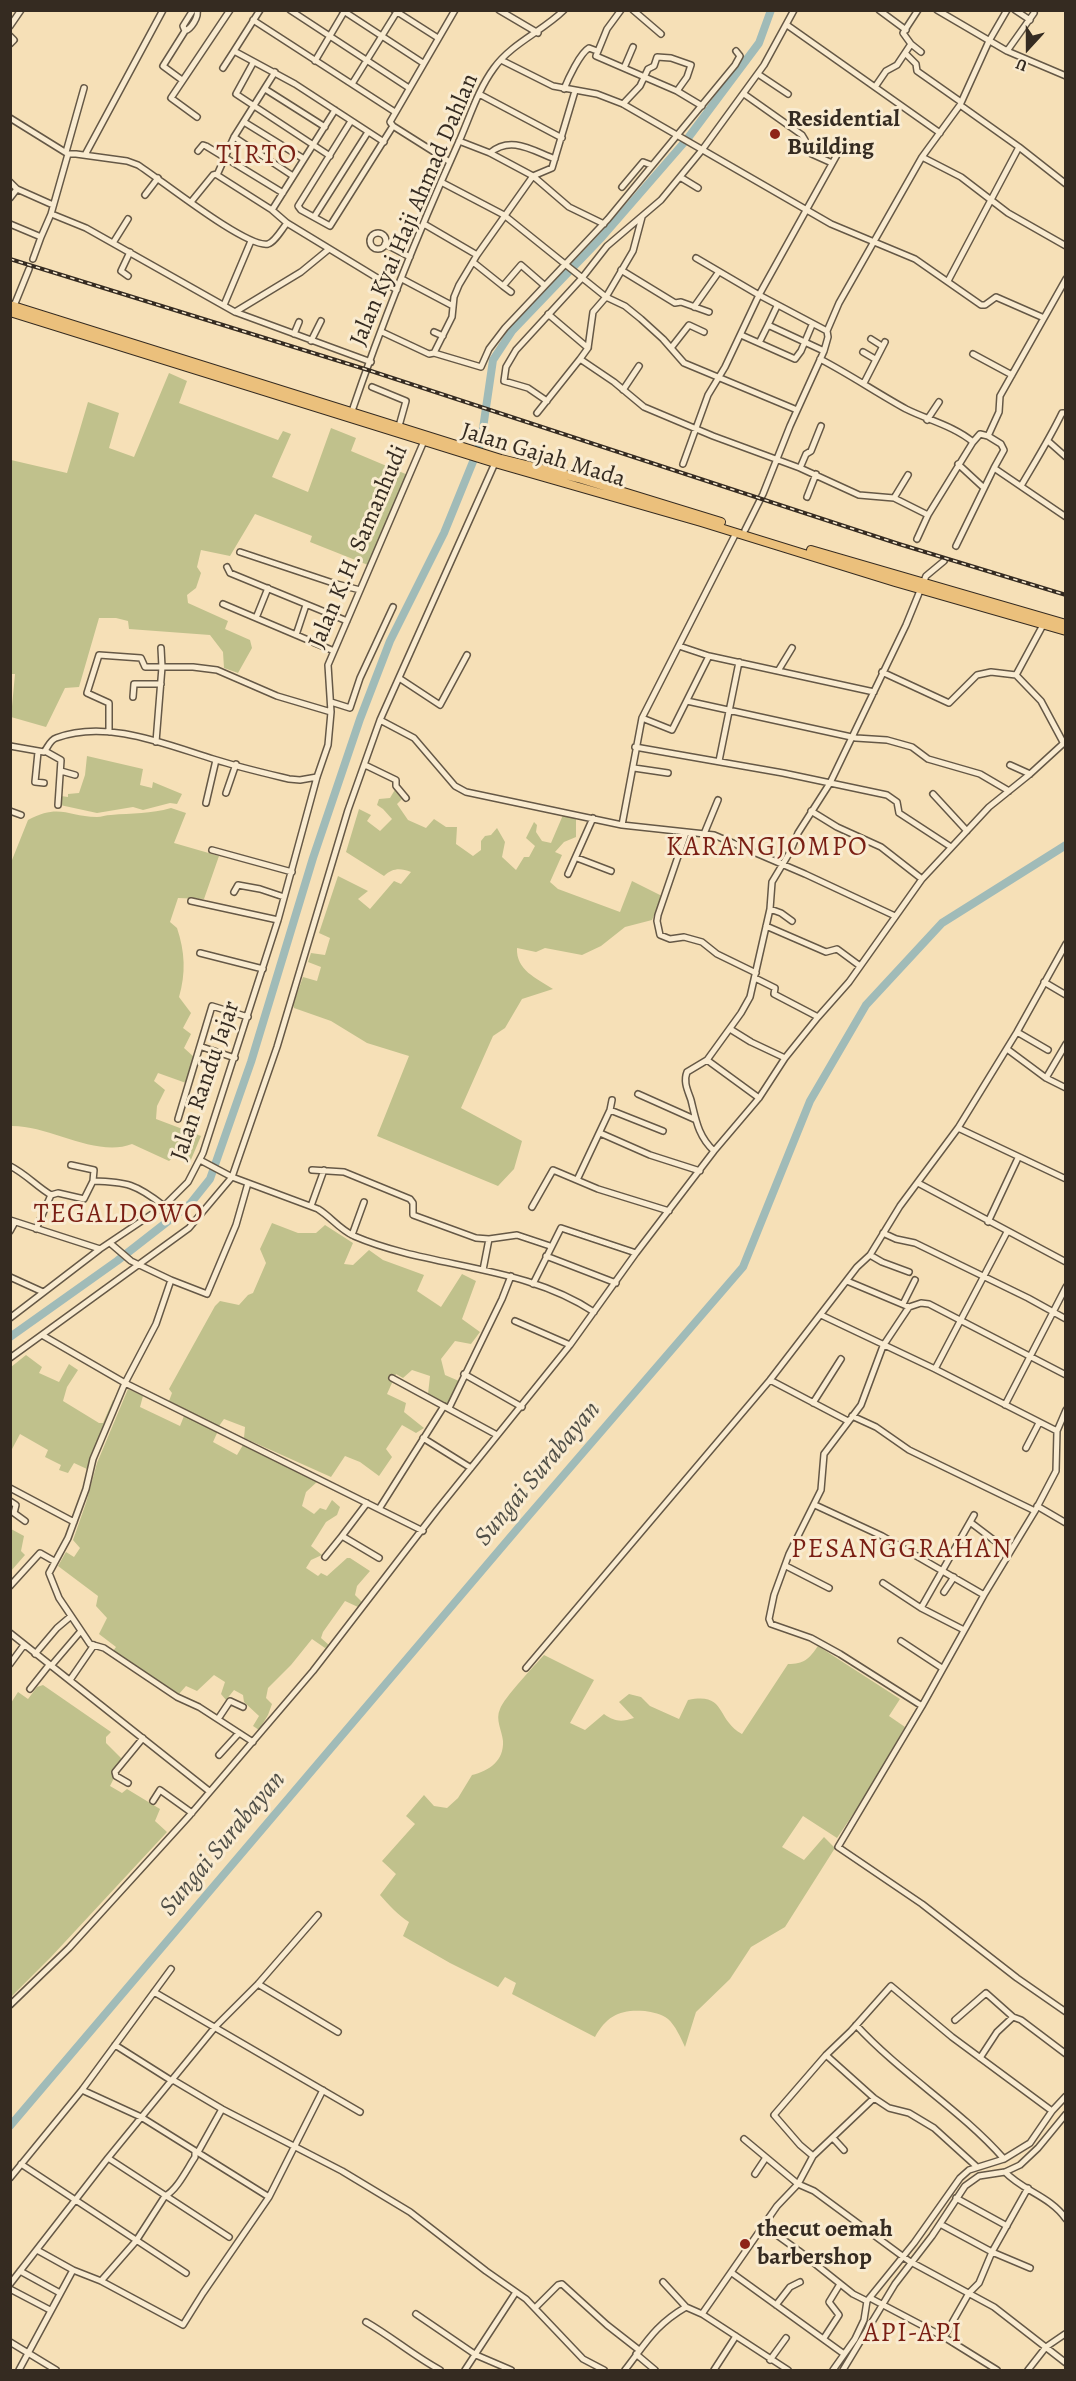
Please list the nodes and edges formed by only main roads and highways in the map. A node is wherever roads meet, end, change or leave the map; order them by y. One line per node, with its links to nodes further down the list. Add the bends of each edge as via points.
1 (12, 308): 2 (highway, Jalan Gajah Mada)
2 (351, 415): 3 (highway, Jalan Gajah Mada, via 424,441); 3 (highway, Jalan Gajah Mada, via 399,426)
3 (467, 451): 4 (highway, Jalan Gajah Mada, via 490,460 578,478)
4 (926, 588): 5 (highway, Jalan Gajah Mada); 6 (highway, Jalan Gajah Mada)
5 (1065, 624)
6 (1065, 631)

